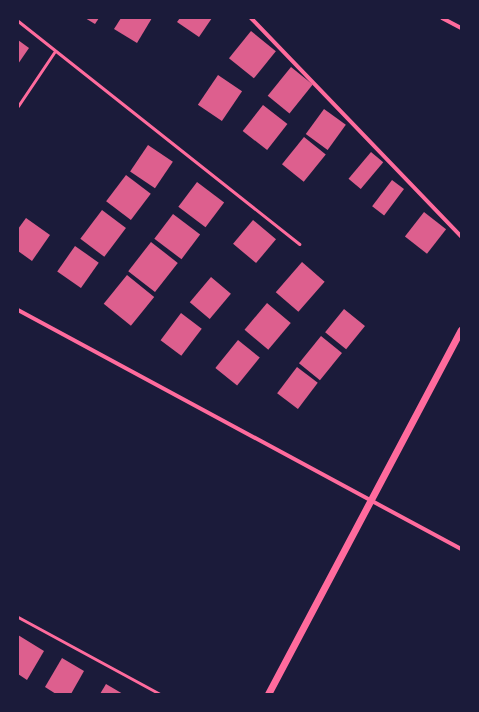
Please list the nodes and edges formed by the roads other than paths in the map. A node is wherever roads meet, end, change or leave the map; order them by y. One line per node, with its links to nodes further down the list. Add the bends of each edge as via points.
1 (251, 18): 7 (street)
2 (444, 18): 4 (street)
3 (18, 21): 5 (lane)
4 (461, 28)
5 (55, 51): 6 (lane); 8 (lane)
6 (18, 106)
7 (461, 236)
8 (299, 244)
9 (18, 310): 11 (street)
10 (461, 330): 11 (street)
11 (373, 500): 12 (street); 15 (street)
12 (461, 549)
13 (18, 617): 14 (lane)
14 (160, 694)
15 (268, 694)

